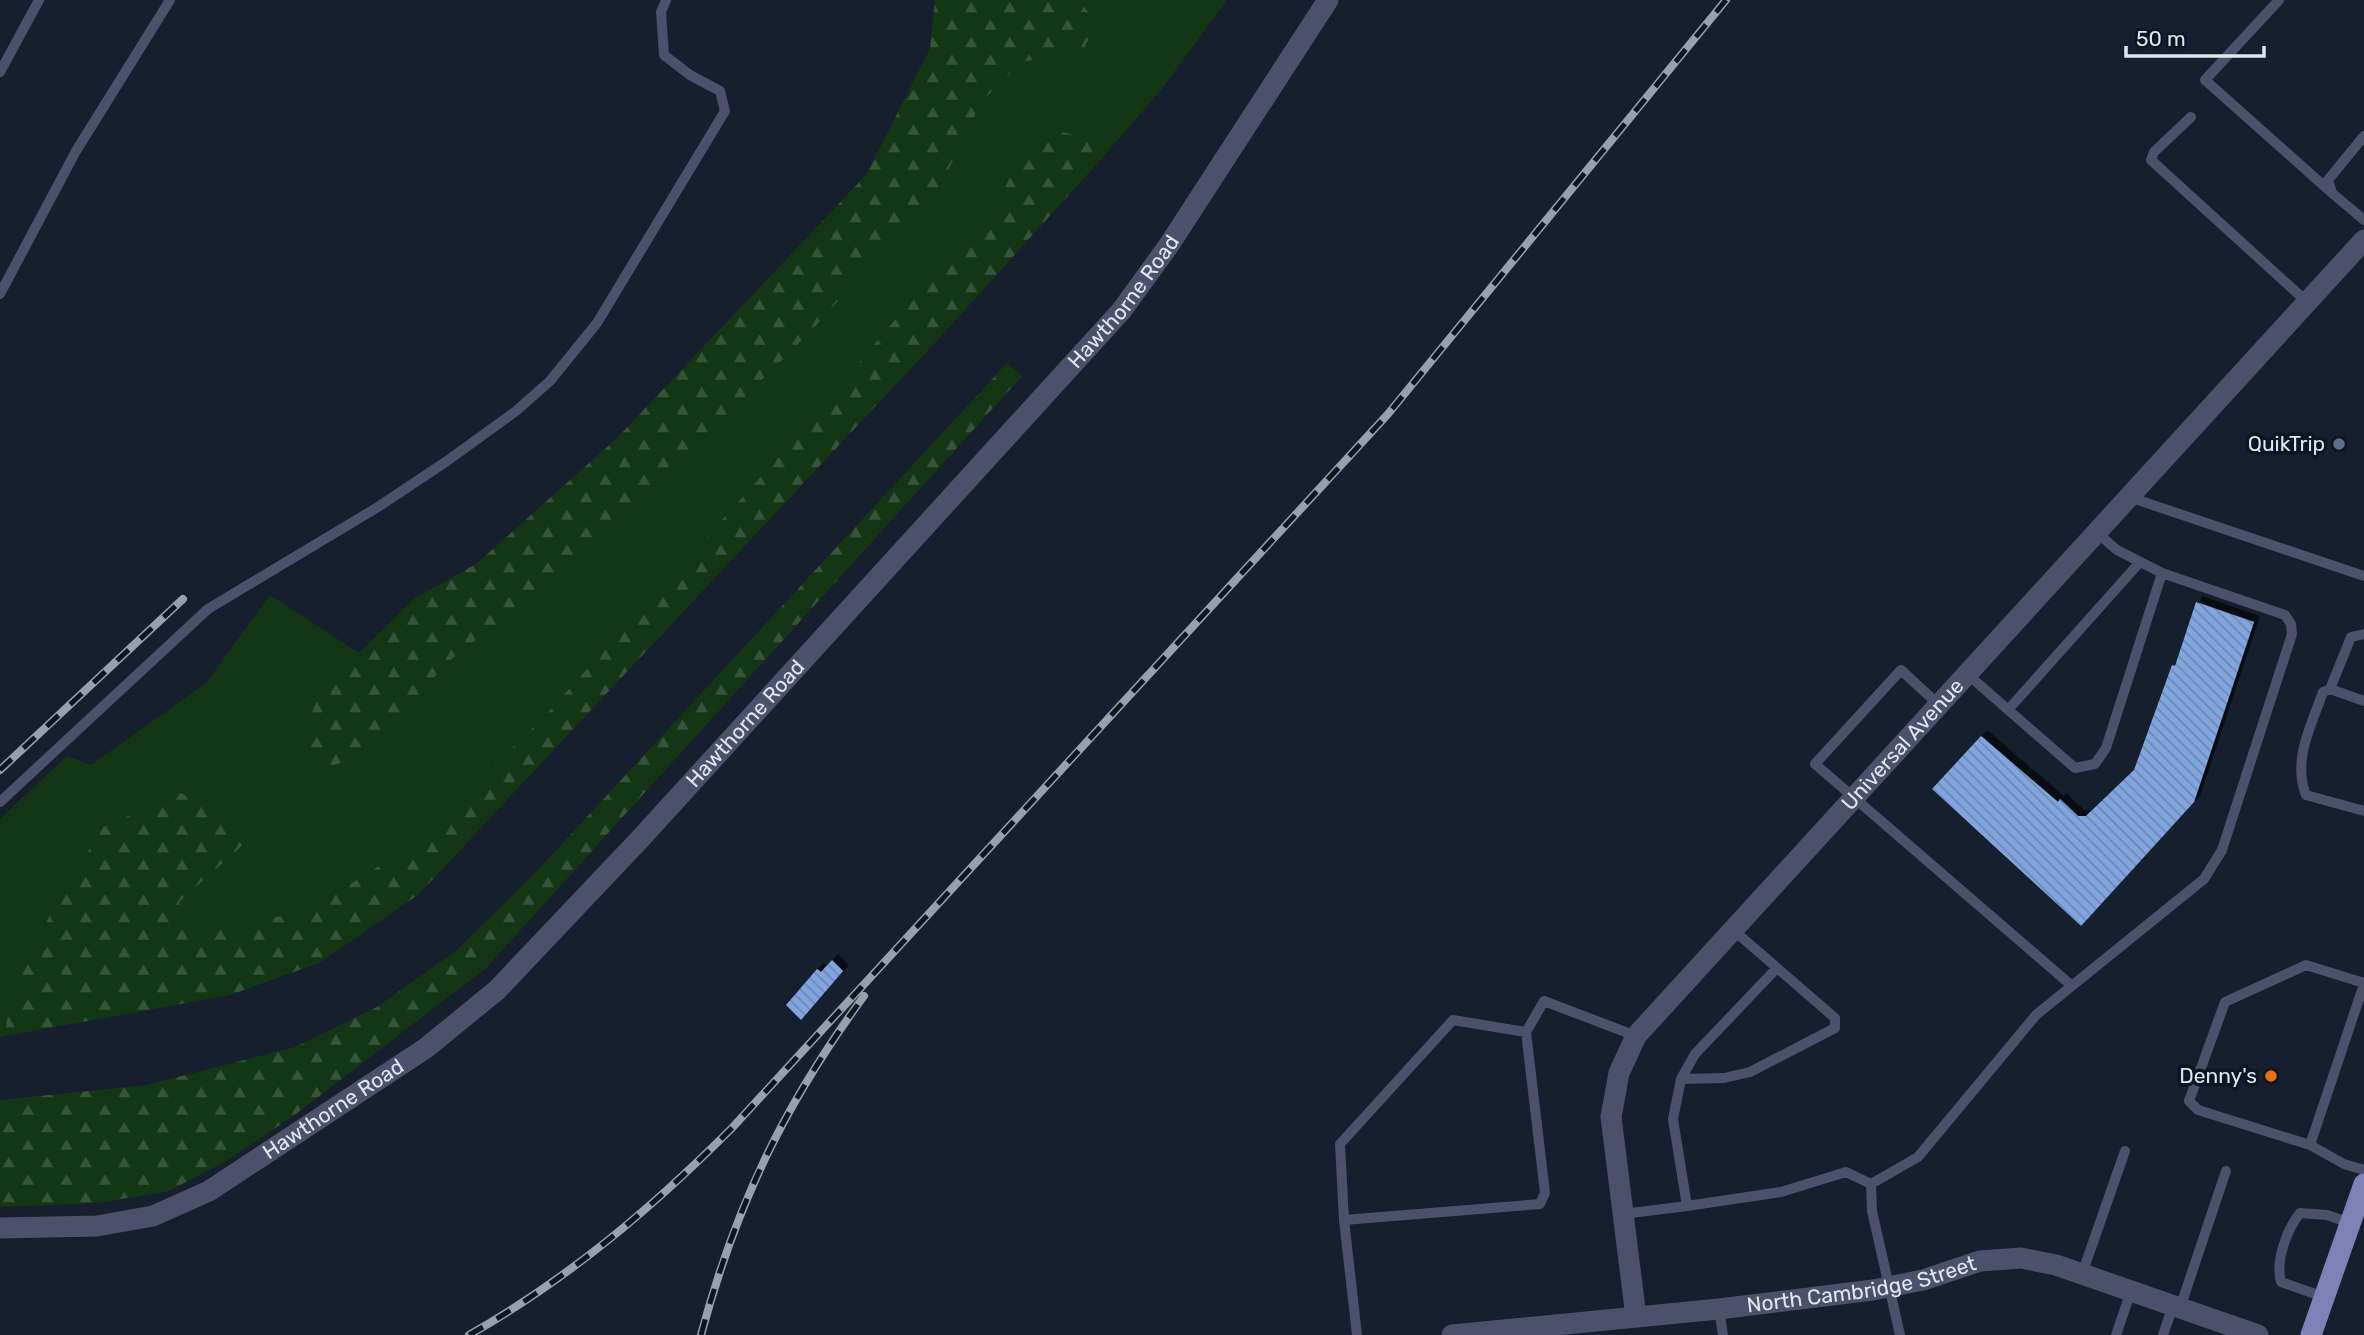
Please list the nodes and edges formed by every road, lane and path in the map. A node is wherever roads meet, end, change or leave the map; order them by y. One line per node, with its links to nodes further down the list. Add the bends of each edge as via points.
1 (39, 0): 6 (lane)
2 (170, 0): 12 (lane, via 76,151)
3 (666, 0): 26 (lane, via 661,22 664,55 720,91 725,111 577,352 516,411 470,446 208,609)
4 (1328, 0): 45 (street, Hawthorne Road, via 1122,310 497,990 426,1048 209,1191 153,1216 108,1224)
5 (2279, 0): 9 (lane, via 2205,80)
6 (0, 72)
7 (2191, 117): 13 (lane, via 2151,160)
8 (2364, 136): 9 (lane, via 2328,180)
9 (2332, 193): 10 (lane)
10 (2364, 220)
11 (2364, 240): 13 (street, Universal Avenue)
12 (0, 294)
13 (2307, 302): 14 (street, Universal Avenue)
14 (2129, 497): 15 (street, Universal Avenue); 18 (lane)
15 (2096, 532): 16 (lane); 20 (street, Universal Avenue)
16 (2140, 562): 17 (lane); 24 (lane)
17 (2162, 573): 24 (lane, via 2106,748 2095,764 2075,768); 31 (lane, via 2284,615 2291,634 2222,849 2204,879)
18 (2364, 576)
19 (2364, 634): 21 (lane, via 2351,637)
20 (1966, 673): 23 (street, Universal Avenue); 24 (lane)
21 (2330, 689): 22 (lane); 27 (lane, via 2323,692 2301,755 2301,784 2306,794)
22 (2364, 701)
23 (1938, 704): 25 (street, Universal Avenue); 25 (lane, via 1901,670 1815,764)
24 (2008, 710)
25 (1852, 798): 28 (street, Universal Avenue); 31 (lane)
26 (0, 802)
27 (2364, 811)
28 (1732, 929): 29 (lane); 33 (street, Universal Avenue)
29 (1777, 968): 34 (lane, via 1695,1054); 34 (lane, via 1835,1018 1835,1028 1750,1072)
30 (2364, 984): 35 (lane); 35 (lane, via 2306,965 2225,1002 2189,1101 2198,1110)
31 (2072, 986): 39 (lane, via 2036,1015 1919,1157)
32 (1526, 1032): 33 (lane, via 1544,1001); 43 (lane, via 1453,1020 1340,1144); 43 (lane, via 1545,1194 1540,1204)
33 (1636, 1035): 42 (street, Universal Avenue, via 1619,1073 1611,1117)
34 (1681, 1079): 41 (lane, via 1673,1119)
35 (2310, 1145): 37 (lane)
36 (2125, 1151): 46 (lane)
37 (2364, 1170)
38 (2226, 1171): 50 (lane)
39 (1871, 1184): 41 (lane, via 1846,1172 1781,1192); 47 (lane, via 1872,1211)
40 (2364, 1184): 44 (main road)
41 (1688, 1206): 42 (lane)
42 (1623, 1214): 52 (street, Universal Avenue)
43 (1344, 1220): 53 (lane)
44 (2350, 1223): 49 (main road); 49 (lane, via 2301,1213 2292,1222 2277,1269 2281,1282)
45 (0, 1228)
46 (2082, 1274): 47 (street, North Cambridge Street, via 2021,1258 1980,1261); 48 (street, North Cambridge Street)
47 (1889, 1287): 51 (street, North Cambridge Street); 56 (lane)
48 (2131, 1291): 50 (street, North Cambridge Street); 57 (lane)
49 (2324, 1297): 60 (main road)
50 (2177, 1307): 58 (lane); 59 (street, North Cambridge Street)
51 (1719, 1309): 52 (street, North Cambridge Street); 55 (lane)
52 (1636, 1317): 54 (street, North Cambridge Street)
53 (1357, 1335)
54 (1452, 1335)
55 (1723, 1335)
56 (1900, 1335)
57 (2116, 1335)
58 (2163, 1335)
59 (2258, 1335)
60 (2311, 1335)

